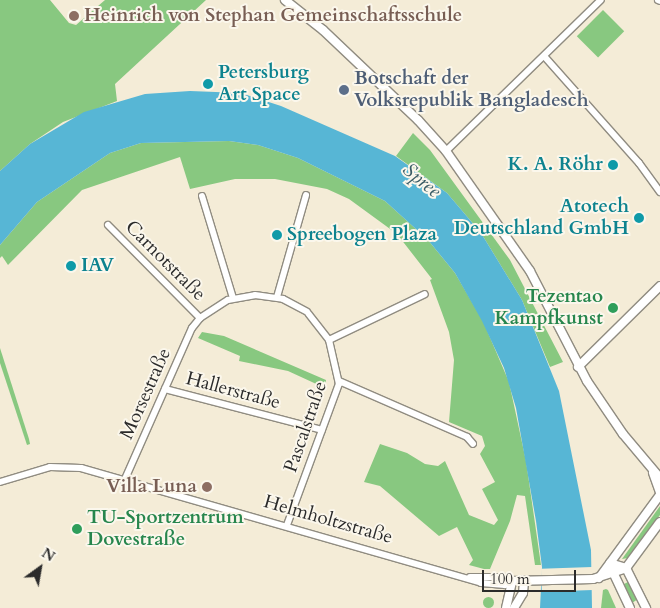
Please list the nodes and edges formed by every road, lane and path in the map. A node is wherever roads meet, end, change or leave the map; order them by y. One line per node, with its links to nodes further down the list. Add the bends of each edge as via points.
1 (285, 0): 4 (main road, via 323,30)
2 (601, 0): 3 (street)
3 (544, 56): 4 (street); 5 (street, via 639,163)
4 (446, 151): 15 (main road, via 519,253)
5 (660, 192)
6 (306, 195): 12 (street)
7 (202, 196): 11 (street)
8 (108, 226): 13 (street, Carnotstraße)
9 (660, 286): 15 (main road)
10 (425, 294): 14 (street)
11 (234, 298): 12 (street, Pascalstraße, via 255,295); 13 (street, Pascalstraße)
12 (278, 298): 14 (street, Pascalstraße, via 308,313)
13 (198, 320): 17 (street, Morsestraße)
14 (329, 340): 16 (street, Pascalstraße)
15 (578, 367): 20 (main road)
16 (339, 381): 18 (street, Pascalstraße); 19 (street, via 467,437)
17 (165, 389): 18 (street, Hallerstraße); 22 (street, Morsestraße)
18 (322, 430): 26 (street, Pascalstraße)
19 (473, 444)
20 (653, 473): 21 (main road); 24 (main road)
21 (660, 478)
22 (125, 479): 23 (street, Helmholtzstraße, via 70,466 35,470); 26 (street, Helmholtzstraße)
23 (0, 482)
24 (660, 494): 27 (main road)
25 (660, 522): 28 (main road)
26 (287, 525): 31 (street, Helmholtzstraße, via 498,585)
27 (610, 564): 28 (main road); 29 (main road); 30 (main road)
28 (626, 568): 29 (main road, Helmholtzstraße); 33 (main road)
29 (614, 573): 30 (main road, Helmholtzstraße); 36 (main road)
30 (596, 578): 32 (main road, Helmholtzstraße)
31 (512, 581): 32 (main road, Helmholtzstraße); 34 (main road)
32 (524, 581): 35 (main road, via 523,593)
33 (645, 605): 36 (main road)
34 (506, 608)
35 (514, 608)
36 (630, 608)

